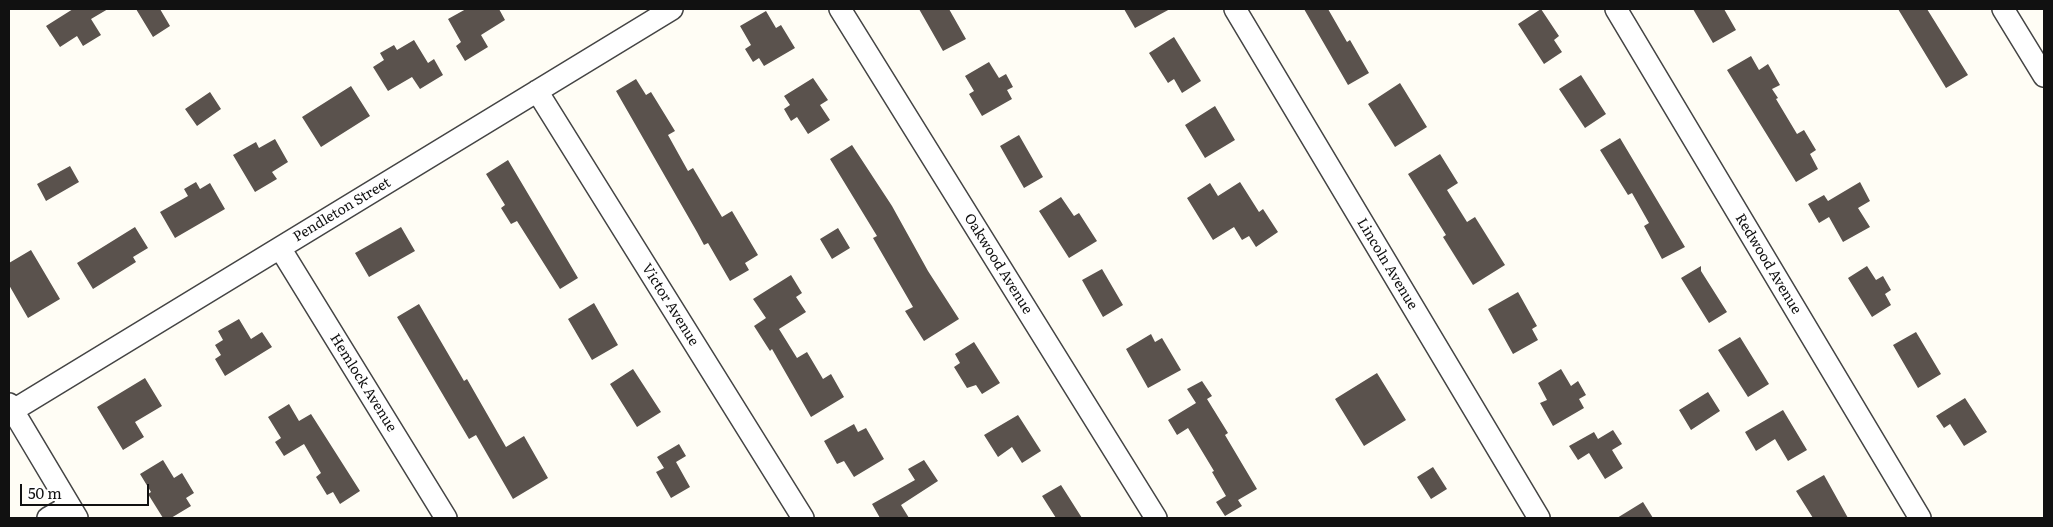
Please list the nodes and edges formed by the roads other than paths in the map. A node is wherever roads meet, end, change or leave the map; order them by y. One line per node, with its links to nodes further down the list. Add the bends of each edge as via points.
1 (672, 9): 7 (street, Pendleton Street)
2 (840, 9): 14 (street, Oakwood Avenue)
3 (1235, 9): 15 (street, Lincoln Avenue)
4 (1616, 9): 16 (street, Redwood Avenue)
5 (2003, 9): 6 (street)
6 (2044, 76)
7 (537, 91): 8 (street, Pendleton Street); 13 (street, Victor Avenue)
8 (280, 248): 9 (street, Pendleton Street); 12 (street, Hemlock Avenue)
9 (10, 408): 10 (street)
10 (73, 512): 11 (street)
11 (48, 518)
12 (446, 518)
13 (803, 518)
14 (1156, 518)
15 (1539, 518)
16 (1920, 518)

